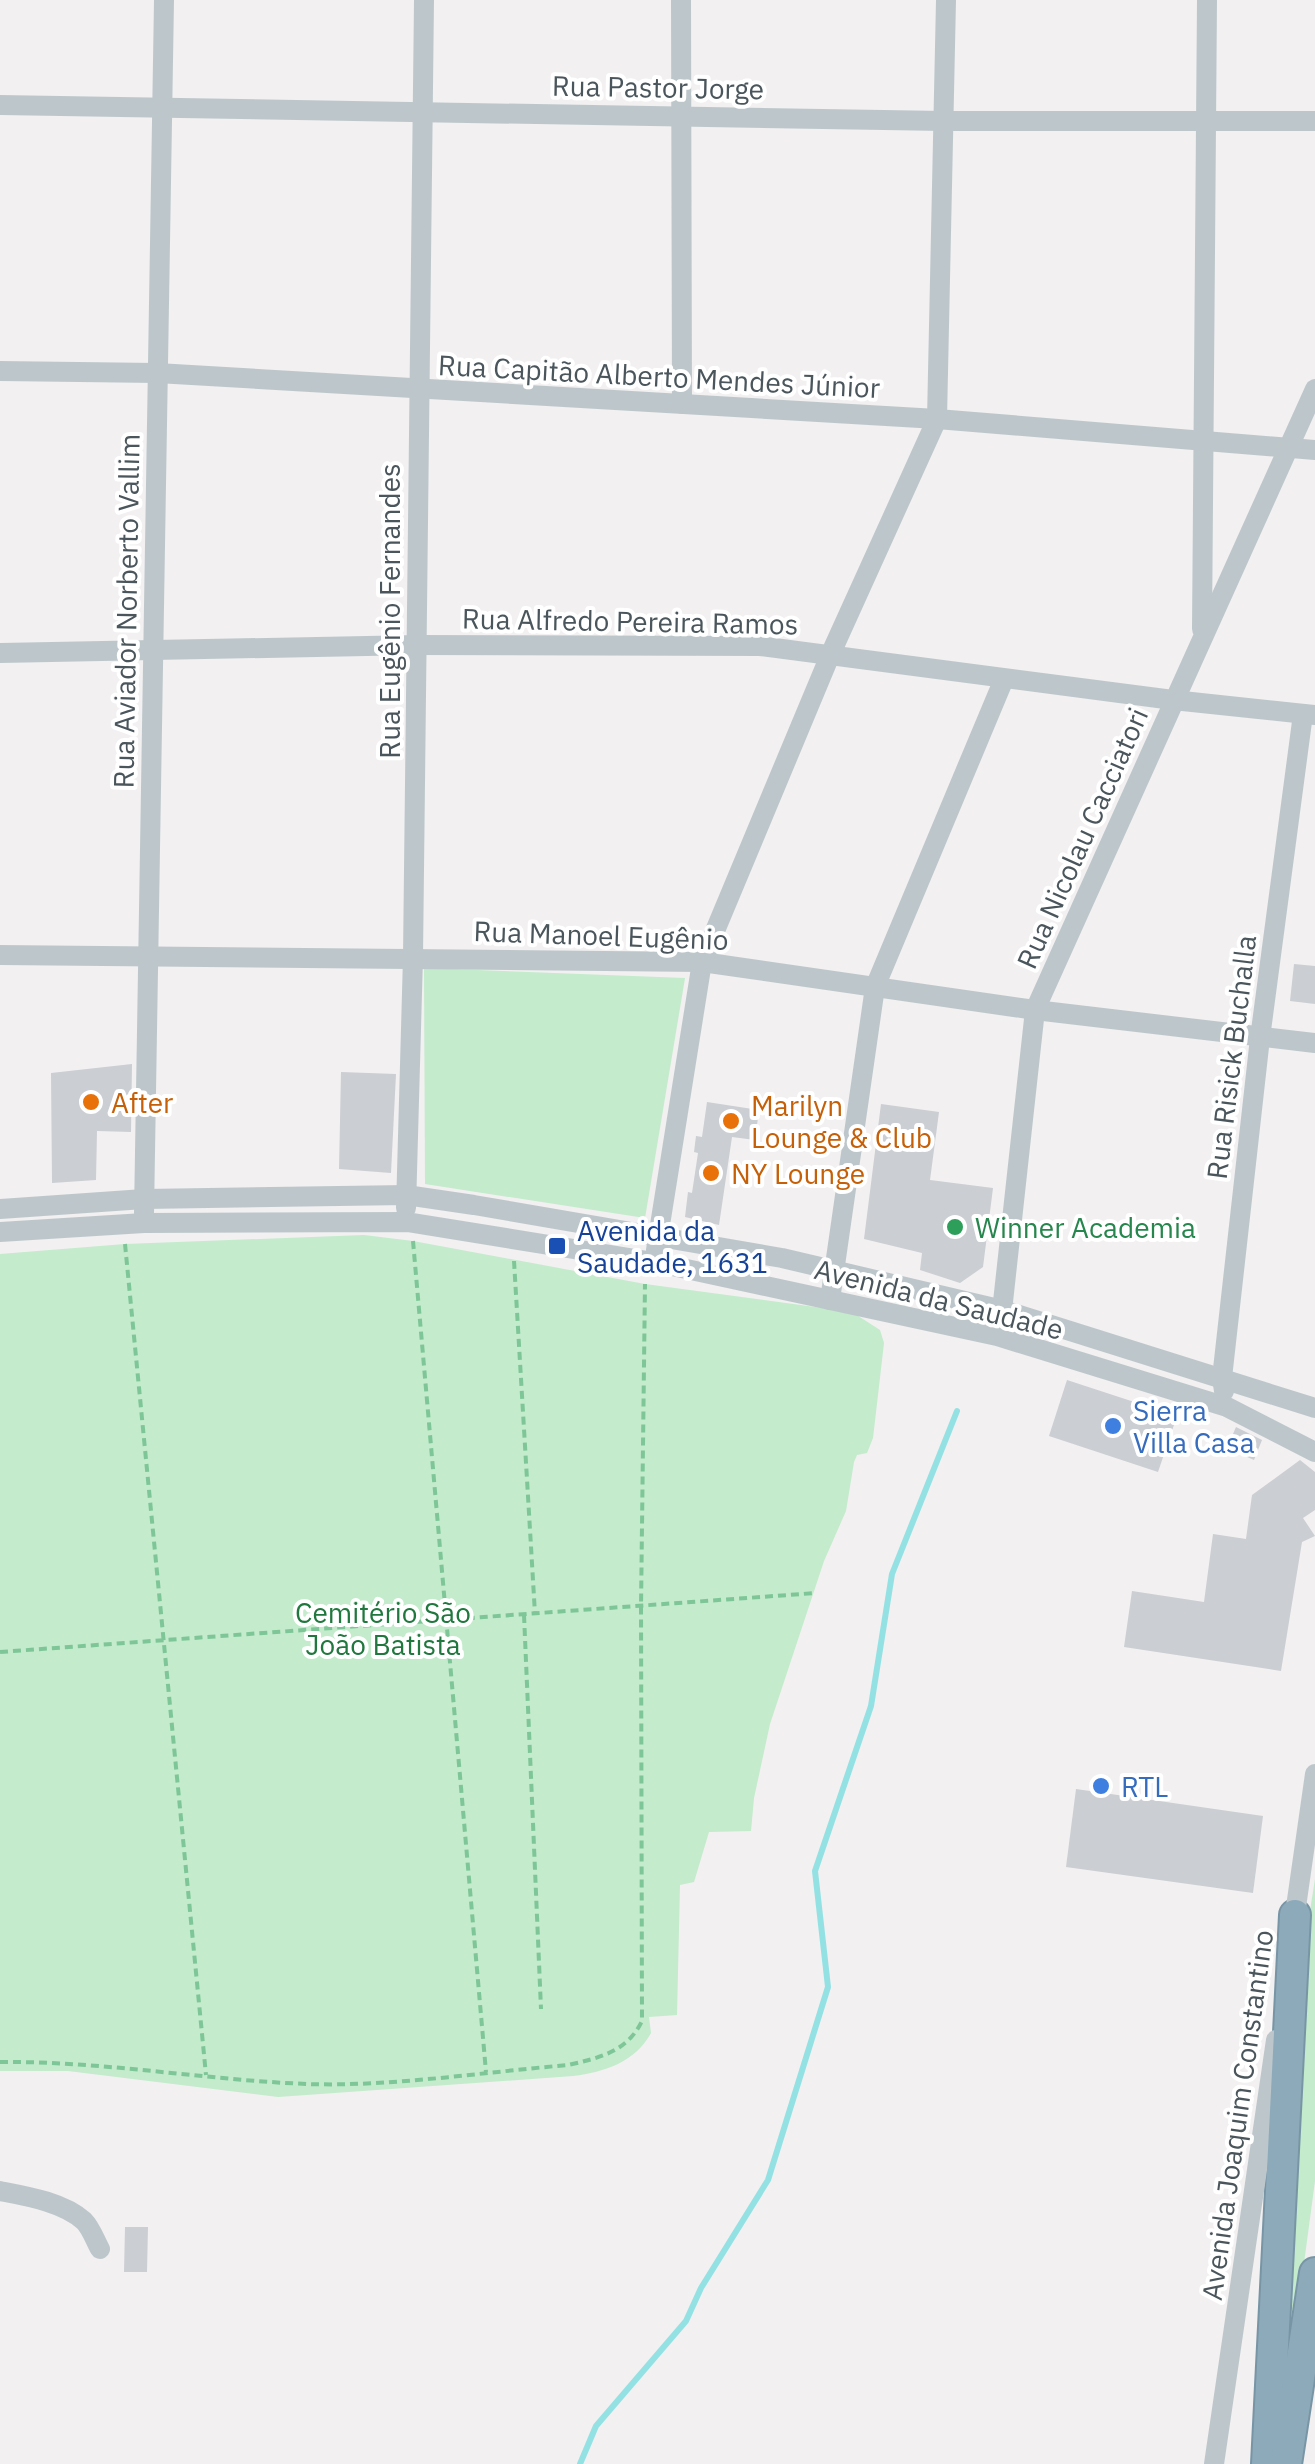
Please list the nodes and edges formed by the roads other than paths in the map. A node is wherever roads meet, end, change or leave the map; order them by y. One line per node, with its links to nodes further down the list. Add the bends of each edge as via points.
1 (164, 0): 7 (street, Rua Aviador Norberto Vallim)
2 (424, 0): 8 (street, Rua Eugênio Fernandes)
3 (681, 0): 9 (street)
4 (946, 0): 11 (street)
5 (1207, 0): 10 (street)
6 (0, 105): 7 (street, Rua Pastor Jorge)
7 (162, 107): 8 (street, Rua Pastor Jorge); 14 (street, Rua Aviador Norberto Vallim)
8 (422, 110): 9 (street, Rua Pastor Jorge); 16 (street, Rua Eugênio Fernandes)
9 (679, 114): 11 (street, Rua Pastor Jorge); 17 (street)
10 (1206, 120): 11 (street, Rua Pastor Jorge); 12 (street, Rua Pastor Jorge); 19 (street)
11 (944, 121): 18 (street)
12 (1315, 121)
13 (0, 372): 14 (street, Rua Capitão Alberto Mendes Júnior)
14 (157, 373): 16 (street, Rua Capitão Alberto Mendes Júnior); 24 (street, Rua Aviador Norberto Vallim)
15 (1315, 389): 20 (street, Rua Nicolau Cacciatori)
16 (418, 390): 17 (street, Rua Capitão Alberto Mendes Júnior); 23 (street, Rua Eugênio Fernandes)
17 (682, 404): 18 (street, Rua Capitão Alberto Mendes Júnior)
18 (937, 419): 19 (street, Rua Capitão Alberto Mendes Júnior); 26 (street)
19 (1202, 439): 20 (street, Rua Capitão Alberto Mendes Júnior); 22 (street)
20 (1289, 447): 21 (street, Rua Capitão Alberto Mendes Júnior); 22 (street, Rua Nicolau Cacciatori)
21 (1315, 450)
22 (1202, 636): 28 (street, Rua Nicolau Cacciatori)
23 (417, 646): 24 (street, Rua Alfredo Pereira Ramos); 26 (street, Rua Alfredo Pereira Ramos, via 760,646); 32 (street, Rua Eugênio Fernandes)
24 (152, 651): 25 (street, Rua Alfredo Pereira Ramos); 31 (street, Rua Aviador Norberto Vallim)
25 (0, 654)
26 (831, 654): 27 (street, Rua Alfredo Pereira Ramos); 33 (street)
27 (1004, 679): 28 (street, Rua Alfredo Pereira Ramos); 34 (street)
28 (1173, 700): 29 (street, Rua Alfredo Pereira Ramos); 35 (street, Rua Nicolau Cacciatori)
29 (1309, 715): 36 (street, Rua Risick Buchalla)
30 (0, 955): 31 (street, Rua Manoel Eugênio)
31 (148, 956): 32 (street, Rua Manoel Eugênio); 39 (street, Rua Aviador Norberto Vallim)
32 (412, 957): 33 (street, Rua Manoel Eugênio); 38 (street, Rua Eugênio Fernandes)
33 (702, 962): 34 (street, Rua Manoel Eugênio); 44 (street)
34 (875, 987): 35 (street, Rua Manoel Eugênio); 46 (street)
35 (1035, 1010): 36 (street, Rua Manoel Eugênio); 48 (street, Rua Nicolau Cacciatori)
36 (1260, 1038): 37 (street, Rua Manoel Eugênio); 52 (street, Rua Risick Buchalla)
37 (1315, 1044)
38 (406, 1196): 39 (street, Avenida da Saudade); 42 (street, Rua Eugênio Fernandes); 44 (street, Avenida da Saudade)
39 (144, 1199): 40 (street, Avenida da Saudade); 41 (street, Rua Aviador Norberto Vallim)
40 (0, 1209)
41 (144, 1224): 42 (street, Avenida da Saudade); 43 (street, Avenida da Saudade)
42 (410, 1231): 45 (street, Avenida da Saudade)
43 (0, 1232)
44 (658, 1237): 45 (street); 46 (street, Avenida da Saudade)
45 (654, 1262): 47 (street, Avenida da Saudade)
46 (833, 1270): 47 (street); 48 (street, Avenida da Saudade)
47 (830, 1300): 49 (street, Avenida da Saudade)
48 (1004, 1310): 49 (street, Rua Nicolau Cacciatori); 50 (street, Avenida da Saudade)
49 (997, 1336): 51 (street, Avenida da Saudade)
50 (1127, 1348): 51 (street); 52 (street, Avenida da Saudade)
51 (1126, 1378): 53 (street, Avenida da Saudade)
52 (1222, 1378): 53 (street, Rua Risick Buchalla); 54 (street, Avenida da Saudade)
53 (1227, 1407): 55 (street, Avenida da Saudade)
54 (1315, 1408)
55 (1315, 1452)
56 (1315, 1774): 57 (street, Avenida Joaquim Constantino)
57 (1294, 1915): 61 (street, Avenida Joaquim Constantino); 62 (highway)
58 (0, 2191): 59 (street, via 72,2214 86,2223)
59 (100, 2249)
60 (1315, 2273): 63 (highway)
61 (1214, 2464)
62 (1267, 2464)
63 (1286, 2464)

